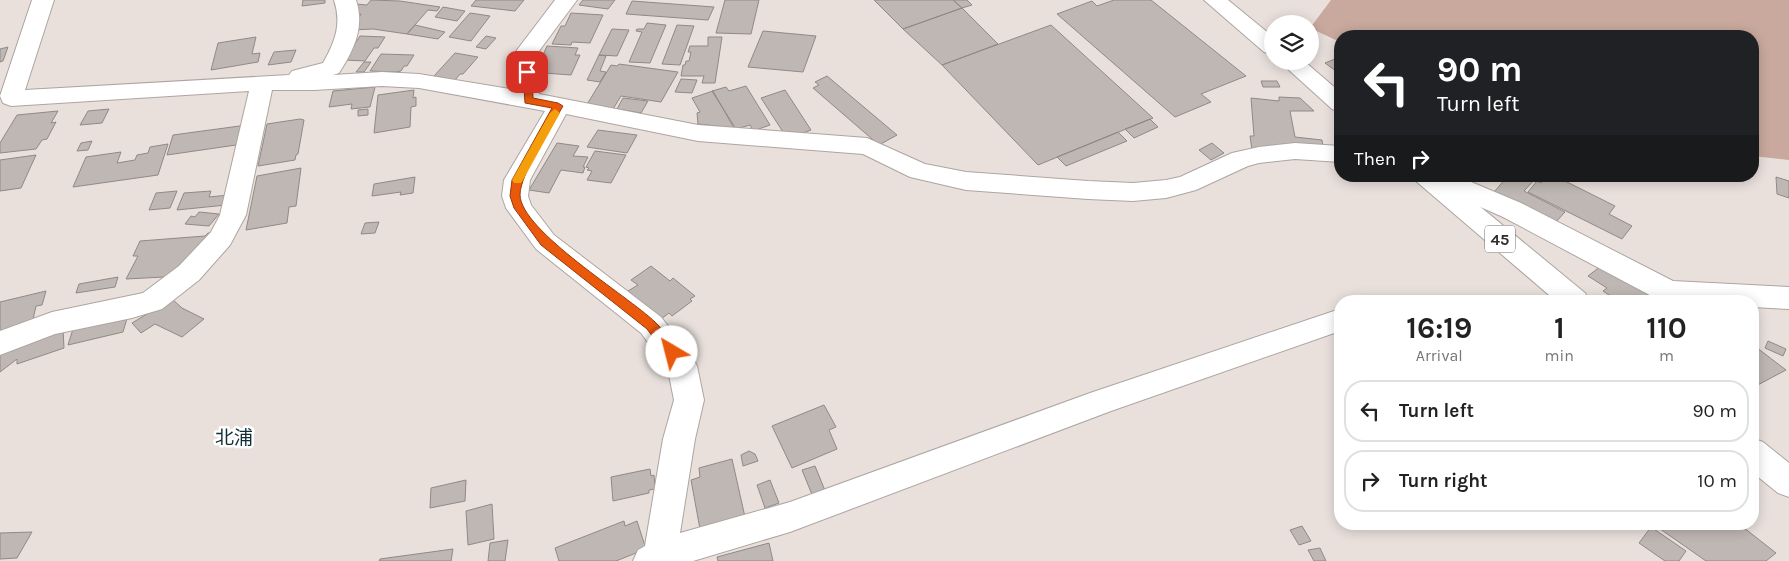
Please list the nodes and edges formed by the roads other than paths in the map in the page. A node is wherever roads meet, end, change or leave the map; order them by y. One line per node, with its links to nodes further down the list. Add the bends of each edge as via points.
1 (43, 0): 11 (street)
2 (345, 0): 7 (street, via 348,38 331,68)
3 (566, 0): 9 (street, via 525,55)
4 (1214, 0): 5 (street)
5 (1264, 41)
6 (1300, 70): 8 (street)
7 (270, 83): 9 (street, via 382,78 419,81); 11 (street); 20 (street, via 232,215 221,238 189,273 152,301 52,323)
8 (1334, 99)
9 (528, 101): 10 (street)
10 (558, 106): 12 (street, via 698,133 868,146 919,171 966,181 1088,190 1133,192 1166,189 1187,184 1241,159 1259,155 1295,151); 23 (street, via 517,180 515,196 519,208 545,242 651,325 682,366 689,400)
11 (5, 107)
12 (1334, 154)
13 (1433, 182): 15 (street, 45)
14 (1447, 182): 16 (street, via 1512,210 1669,292)
15 (1568, 295)
16 (1729, 295)
17 (1759, 296): 18 (street)
18 (1789, 298)
19 (1334, 322): 23 (street, via 1101,402 790,517)
20 (0, 343)
21 (1759, 458): 22 (street)
22 (1789, 483)
23 (655, 558)

